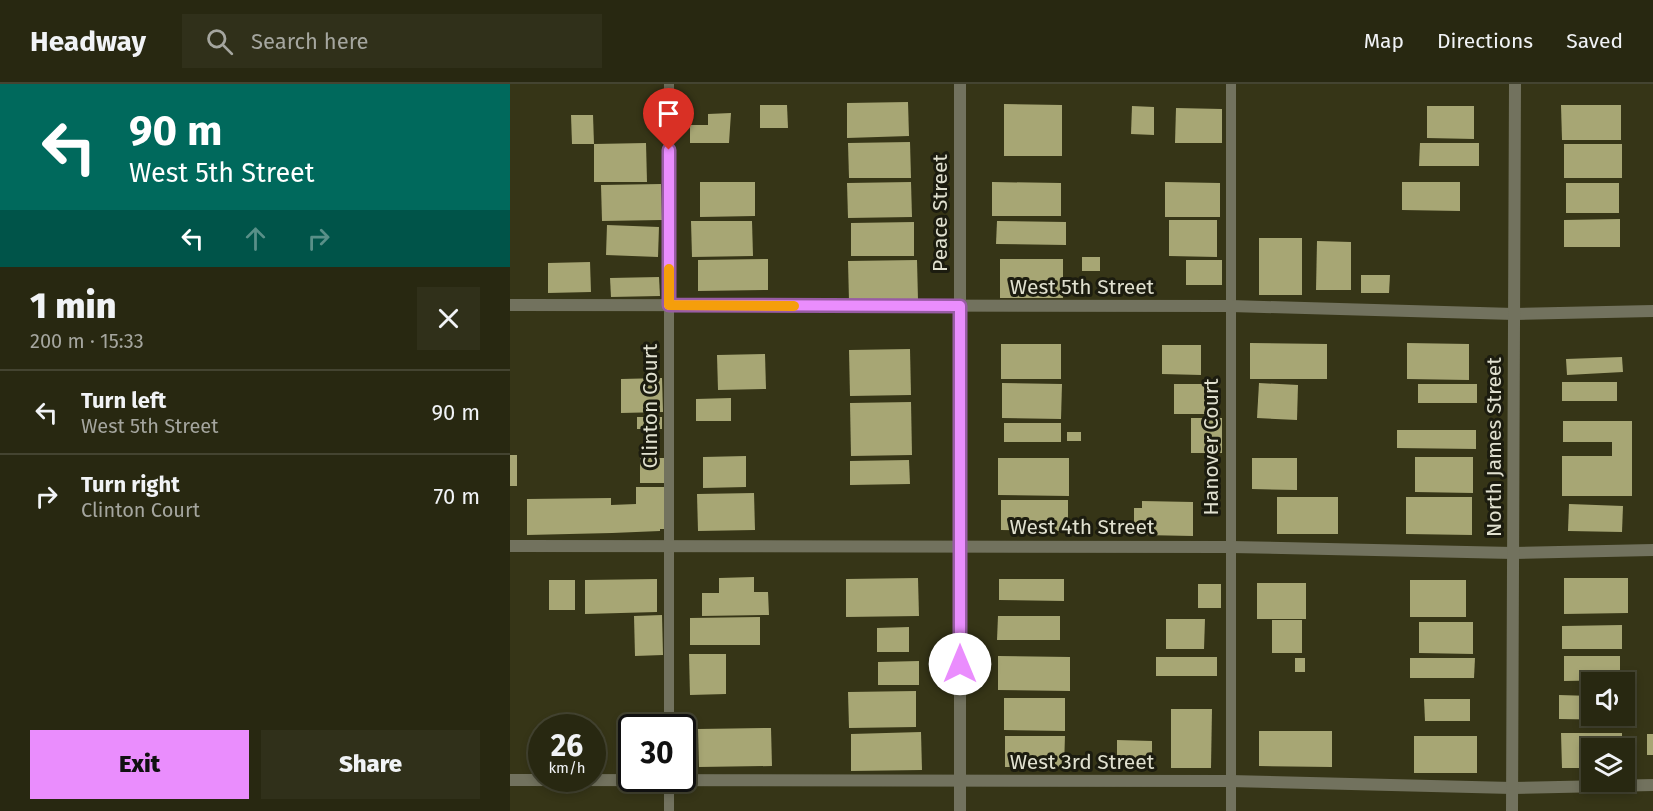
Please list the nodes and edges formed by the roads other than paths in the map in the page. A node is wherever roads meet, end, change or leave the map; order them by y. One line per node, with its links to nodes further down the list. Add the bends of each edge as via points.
1 (669, 84): 6 (lane, Clinton Court)
2 (960, 84): 7 (street, Peace Street)
3 (1230, 84): 8 (lane, Hanover Court)
4 (1515, 84): 10 (street, North James Street)
5 (510, 305): 6 (street, West 5th Street)
6 (669, 305): 7 (street, West 5th Street); 12 (lane, Clinton Court)
7 (960, 306): 8 (street, West 5th Street); 13 (street, Peace Street)
8 (1231, 306): 10 (street, West 5th Street); 14 (lane, Hanover Court)
9 (1653, 311): 10 (street, West 5th Street)
10 (1514, 314): 16 (street, North James Street)
11 (510, 546): 12 (street, West 4th Street)
12 (669, 546): 13 (street, West 4th Street); 17 (lane, Clinton Court)
13 (960, 547): 14 (street, West 4th Street); 21 (street, Peace Street)
14 (1230, 547): 16 (street, West 4th Street); 22 (lane, Hanover Court)
15 (1653, 550): 16 (street, West 4th Street)
16 (1513, 553): 24 (street, North James Street)
17 (669, 714)
18 (618, 779): 20 (street, West 3rd Street)
19 (696, 779): 21 (street, West 3rd Street)
20 (510, 780)
21 (960, 781): 22 (street, West 3rd Street); 27 (street, Peace Street)
22 (1230, 781): 24 (street, West 3rd Street); 28 (lane, Hanover Court)
23 (1653, 785): 24 (street, West 3rd Street)
24 (1512, 788): 29 (street, North James Street)
25 (669, 792): 26 (lane)
26 (669, 811)
27 (960, 811)
28 (1230, 811)
29 (1512, 811)

